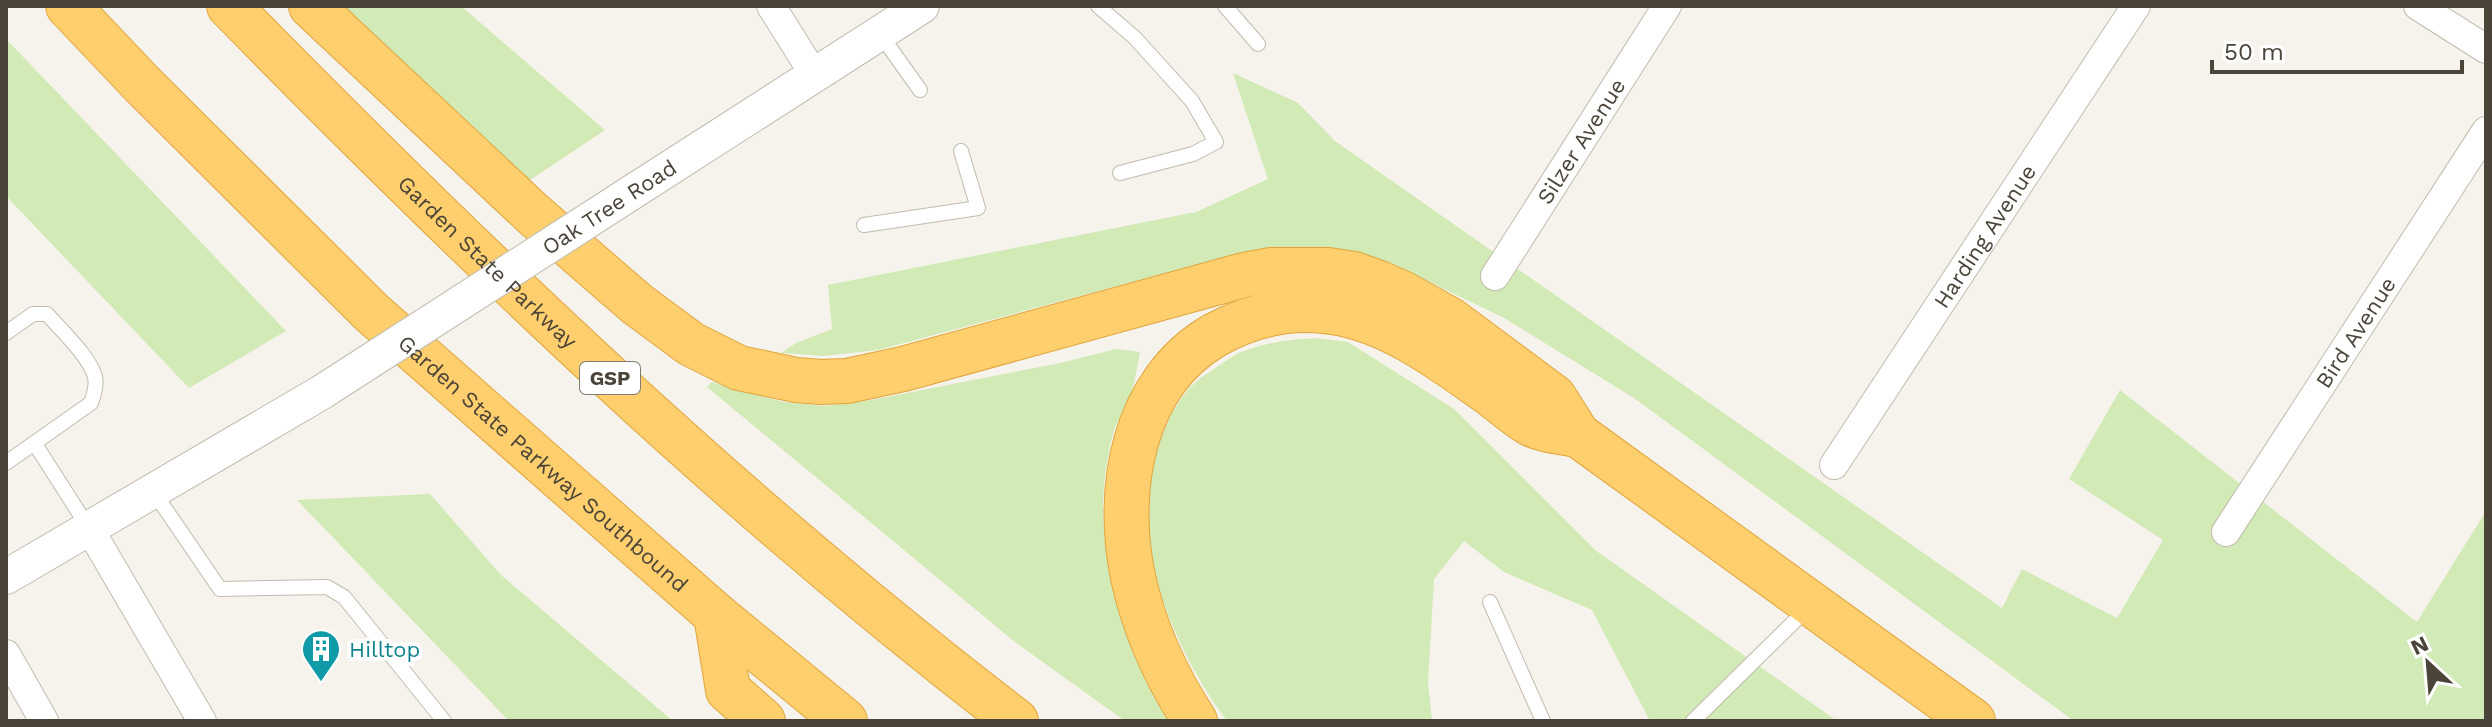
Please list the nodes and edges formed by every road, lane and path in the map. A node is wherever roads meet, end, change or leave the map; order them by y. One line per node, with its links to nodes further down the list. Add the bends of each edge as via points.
1 (68, 6): 32 (highway, Garden State Parkway Southbound, via 371,312)
2 (229, 6): 39 (highway, Garden State Parkway / GSP, via 602,371 877,610)
3 (311, 6): 22 (highway, via 637,304 691,344 739,368 796,380 847,381 1244,275 1328,270 1379,283 1449,319 1554,397)
4 (771, 6): 14 (street)
5 (922, 6): 11 (street, Oak Tree Road)
6 (1098, 6): 18 (lane, via 1192,101 1216,142 1193,154)
7 (1225, 6): 12 (lane)
8 (1667, 6): 20 (street, Silzer Avenue)
9 (2136, 6): 25 (street, Harding Avenue)
10 (2418, 6): 13 (street)
11 (880, 33): 14 (street, Oak Tree Road); 15 (lane)
12 (1258, 44)
13 (2486, 49)
14 (815, 76): 26 (street, Oak Tree Road, bridge, via 322,392)
15 (920, 90)
16 (2486, 131): 28 (street, Bird Avenue)
17 (961, 151): 19 (lane, via 978,208)
18 (1120, 173)
19 (864, 225)
20 (1495, 276)
21 (6, 333): 23 (lane, via 33,314 47,314 95,377 91,403)
22 (1578, 435): 31 (highway); 40 (highway, via 1534,426 1419,347 1357,317 1287,311 1243,321 1204,342 1171,372 1147,412 1132,454 1127,500 1128,551 1140,605)
23 (35, 444): 24 (lane); 27 (lane)
24 (6, 463)
25 (1834, 465)
26 (152, 490): 27 (street, Oak Tree Road); 36 (lane, via 220,589 327,587 344,597)
27 (89, 528): 29 (street, Oak Tree Road); 35 (street)
28 (2226, 532)
29 (6, 577)
30 (1490, 602): 41 (lane)
31 (1812, 604): 42 (lane); 43 (highway)
32 (716, 615): 37 (highway, via 728,690); 38 (highway)
33 (6, 654): 34 (street)
34 (44, 721)
35 (202, 721)
36 (444, 721)
37 (763, 721)
38 (845, 721)
39 (1016, 721)
40 (1195, 721)
41 (1543, 721)
42 (1693, 721)
43 (1973, 721)

